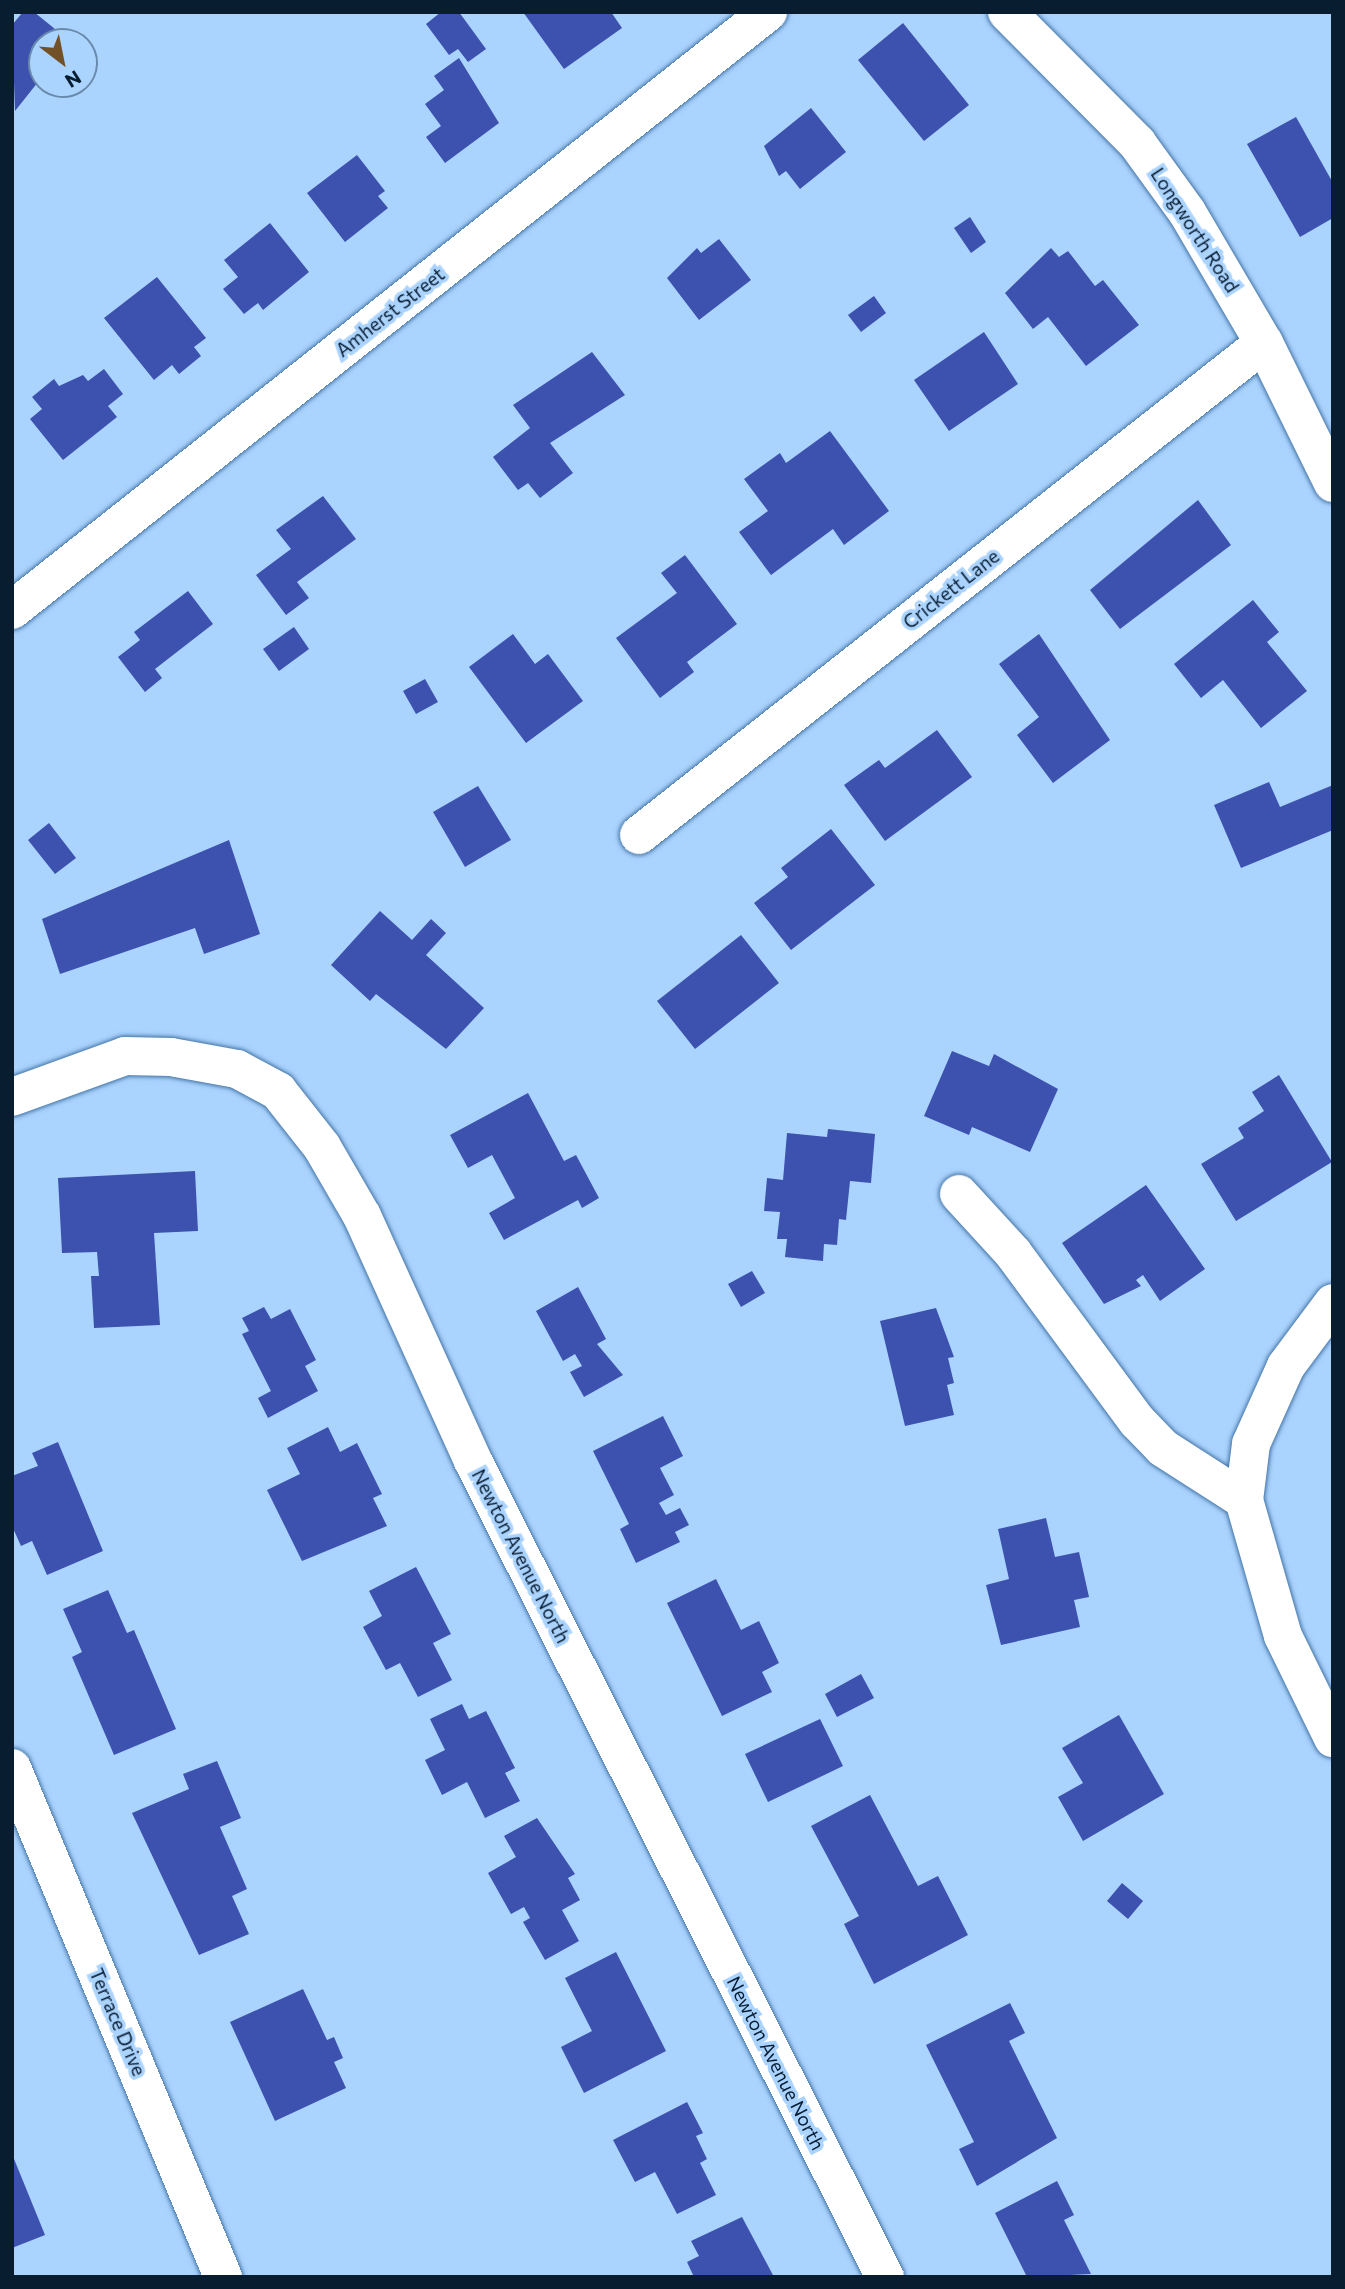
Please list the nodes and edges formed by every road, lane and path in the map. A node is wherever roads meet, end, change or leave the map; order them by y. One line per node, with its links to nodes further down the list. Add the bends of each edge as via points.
1 (768, 12): 5 (street, Amherst Street)
2 (1007, 12): 3 (street, Longworth Road, via 1137,143 1187,212)
3 (1264, 344): 4 (street, Longworth Road); 6 (street, Crickett Lane)
4 (1333, 483)
5 (12, 610)
6 (639, 835)
7 (12, 1097): 14 (street, Newton Avenue North, via 124,1056 184,1060 237,1069 278,1091 322,1147 362,1216 473,1461)
8 (959, 1194): 10 (street, via 1013,1253 1137,1421 1163,1448)
9 (1333, 1303): 10 (street, via 1286,1366 1251,1444)
10 (1244, 1500): 11 (street, via 1283,1636)
11 (1333, 1738)
12 (12, 1768): 13 (street, Terrace Drive)
13 (223, 2277)
14 (885, 2277)

